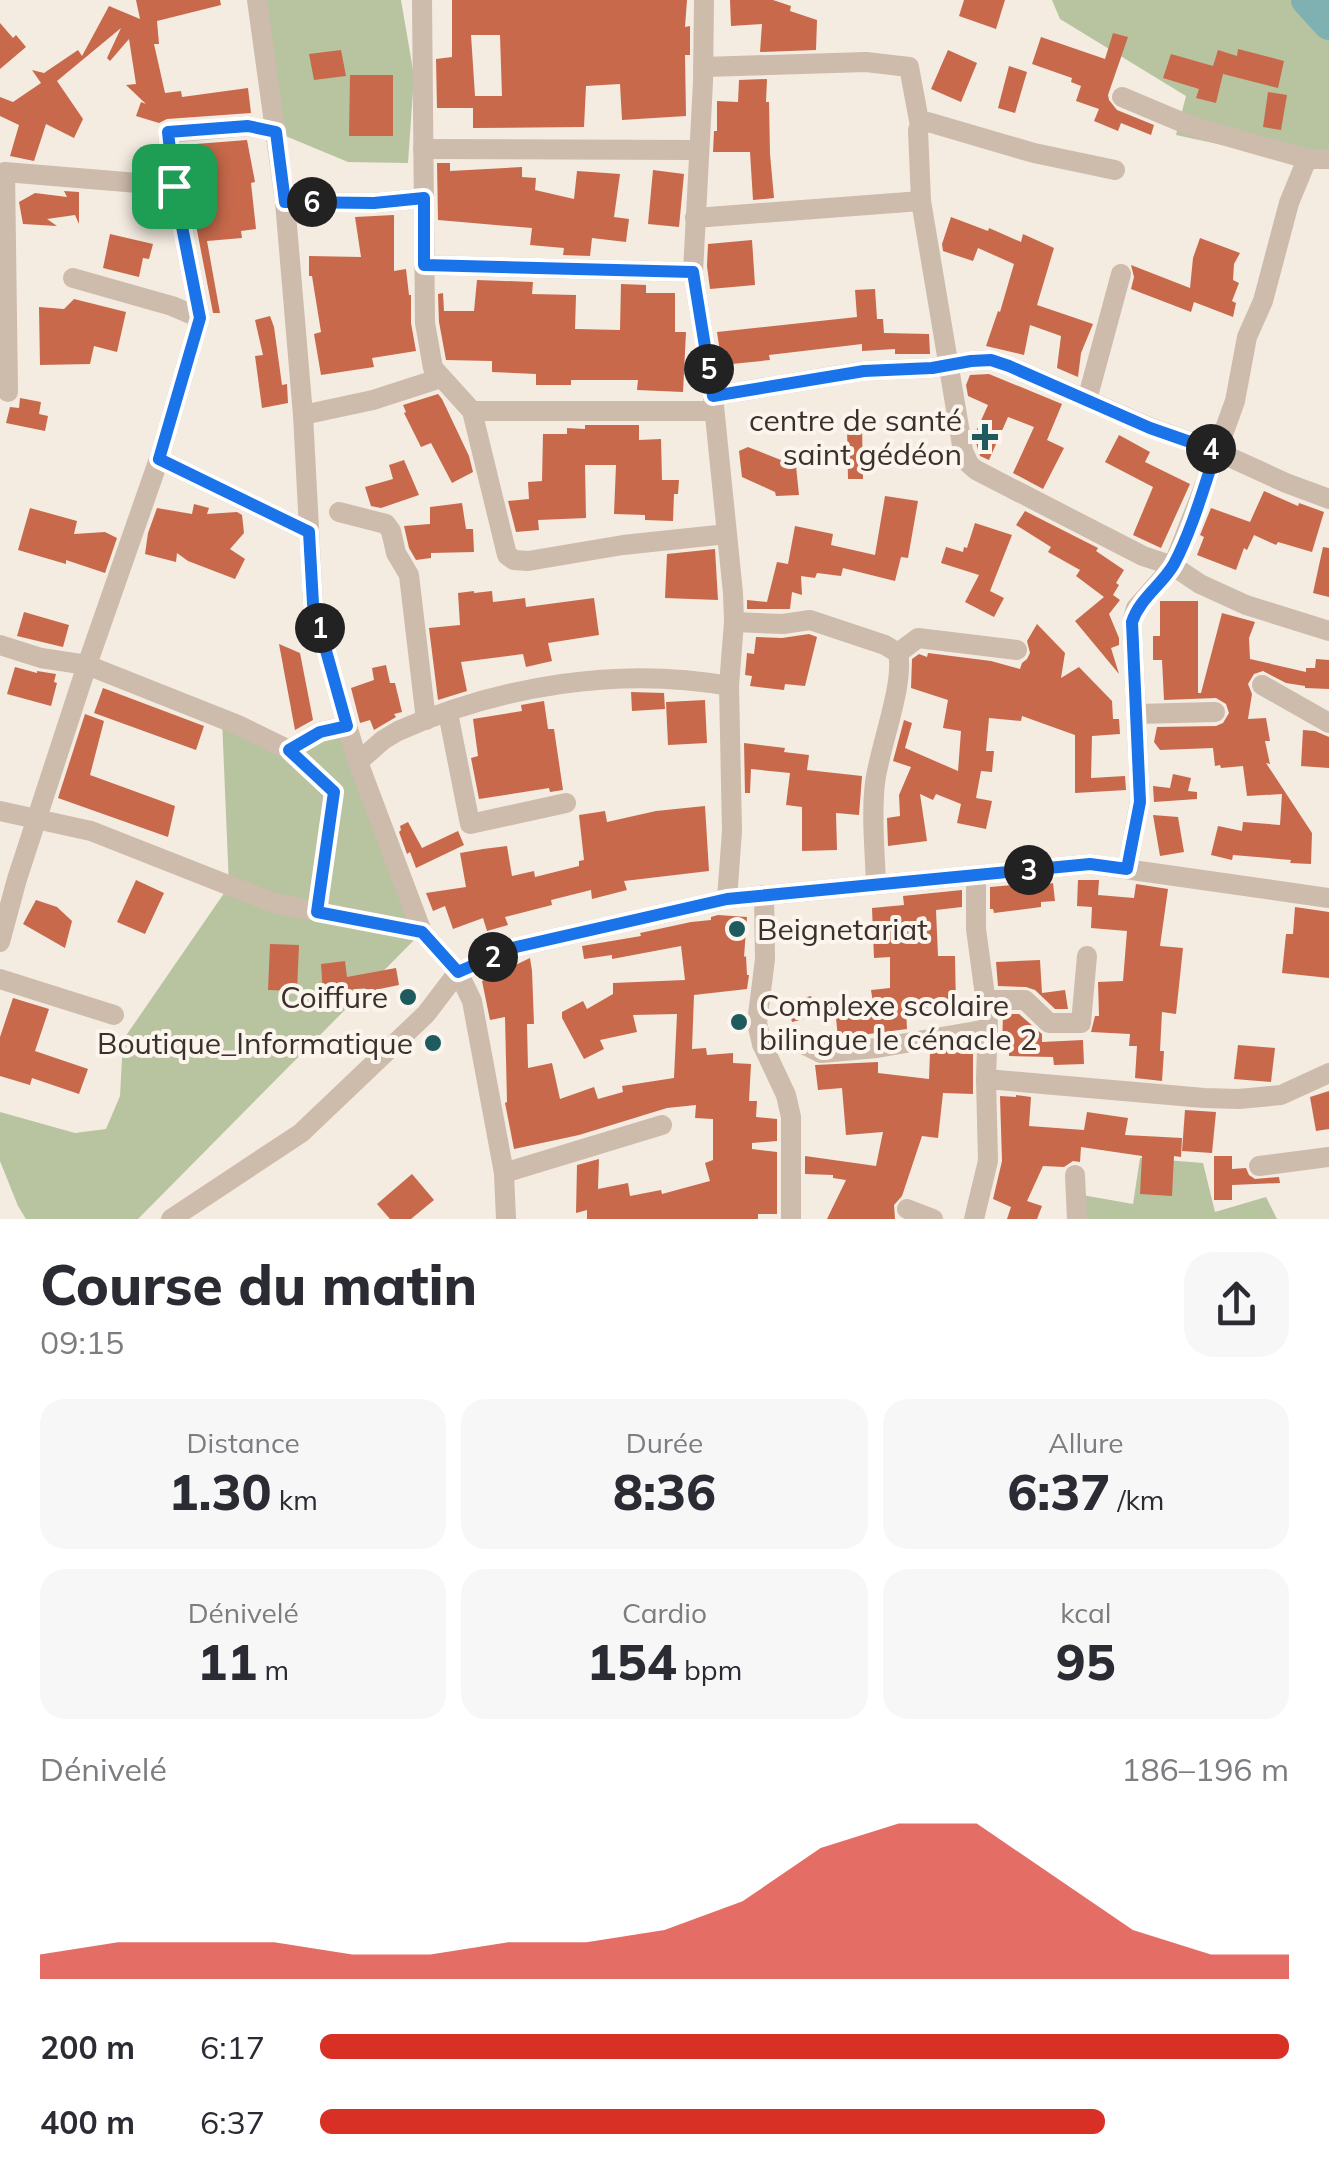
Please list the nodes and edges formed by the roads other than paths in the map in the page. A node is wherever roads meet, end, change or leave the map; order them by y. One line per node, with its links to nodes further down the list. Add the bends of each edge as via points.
1 (257, 0): 7 (street)
2 (422, 0): 8 (street)
3 (704, 0): 4 (street)
4 (703, 68): 6 (street, via 866,62 909,67); 9 (street)
5 (1122, 96): 10 (street, via 1191,126)
6 (920, 126): 12 (street, via 928,122); 15 (street)
7 (276, 132): 13 (street, via 248,126 168,132); 16 (street)
8 (423, 149): 9 (street); 14 (street)
9 (698, 150): 17 (street)
10 (1307, 159): 11 (street); 30 (street)
11 (1329, 159)
12 (1114, 170)
13 (174, 186): 22 (street); 25 (street, via 5,172)
14 (424, 198): 16 (street); 18 (street)
15 (920, 201): 17 (street); 23 (street)
16 (285, 202): 29 (street)
17 (695, 218): 19 (street)
18 (424, 265): 19 (street); 24 (street, via 424,323 430,360)
19 (693, 272): 27 (street)
20 (1121, 274): 26 (street)
21 (73, 278): 22 (street)
22 (200, 318): 31 (street)
23 (949, 364): 26 (street, via 991,360); 27 (street, via 864,371); 36 (street, via 963,451 976,470)
24 (441, 378): 28 (street); 29 (street)
25 (8, 392)
26 (1087, 400): 30 (street)
27 (714, 404): 28 (street); 35 (street)
28 (472, 411): 35 (street, via 514,560)
29 (303, 415): 34 (street)
30 (1216, 451): 32 (street); 36 (street)
31 (159, 459): 34 (street); 42 (street)
32 (1329, 499)
33 (339, 512): 48 (street, via 391,531 412,589)
34 (309, 532): 50 (street, via 313,604)
35 (727, 534): 37 (street)
36 (1173, 566): 38 (street, via 1246,605); 47 (street, via 1136,608 1132,622)
37 (734, 622): 41 (street, via 810,620); 44 (street)
38 (1329, 632)
39 (0, 645): 42 (street)
40 (1017, 650): 41 (street, via 918,638)
41 (898, 653): 58 (street, via 898,682 875,784)
42 (87, 665): 51 (street); 55 (street)
43 (1262, 685): 49 (street)
44 (729, 686): 46 (street, via 590,680 507,693); 61 (street)
45 (1215, 712): 47 (street)
46 (448, 713): 48 (street); 53 (street, via 470,824)
47 (1137, 714): 56 (street, via 1140,802)
48 (426, 720): 52 (street, via 383,740)
49 (1329, 723)
50 (347, 726): 51 (street); 52 (street)
51 (289, 750): 62 (street, via 334,792)
52 (358, 762): 63 (street)
53 (566, 803)
54 (0, 811): 55 (street)
55 (37, 820): 62 (street, via 91,831 274,903); 64 (street)
56 (1127, 869): 57 (street, via 1090,864); 60 (street)
57 (976, 875): 58 (street); 68 (street)
58 (876, 885): 59 (street)
59 (764, 895): 61 (street); 71 (street, via 766,959 757,1023)
60 (1329, 898)
61 (727, 899): 66 (street, via 516,947)
62 (317, 912): 63 (street)
63 (422, 932): 66 (street)
64 (0, 942)
65 (1087, 956): 68 (street, via 1081,1023 1049,1024 1025,1000)
66 (458, 972): 77 (street, via 472,1001); 80 (street, via 426,1014 300,1133)
67 (0, 979): 69 (street)
68 (985, 1000): 70 (street)
69 (114, 1015)
70 (988, 1030): 71 (street, via 821,1052 803,1044); 73 (street)
71 (762, 1044): 82 (street, via 791,1117)
72 (1329, 1073): 73 (street, via 1281,1095 1238,1099)
73 (986, 1079): 84 (street, via 988,1162)
74 (662, 1126): 77 (street)
75 (1329, 1156): 76 (street)
76 (1260, 1166)
77 (504, 1173): 81 (street)
78 (1075, 1174): 85 (street)
79 (907, 1209): 83 (street)
80 (171, 1219)
81 (506, 1219)
82 (790, 1219)
83 (934, 1219)
84 (974, 1219)
85 (1077, 1219)

